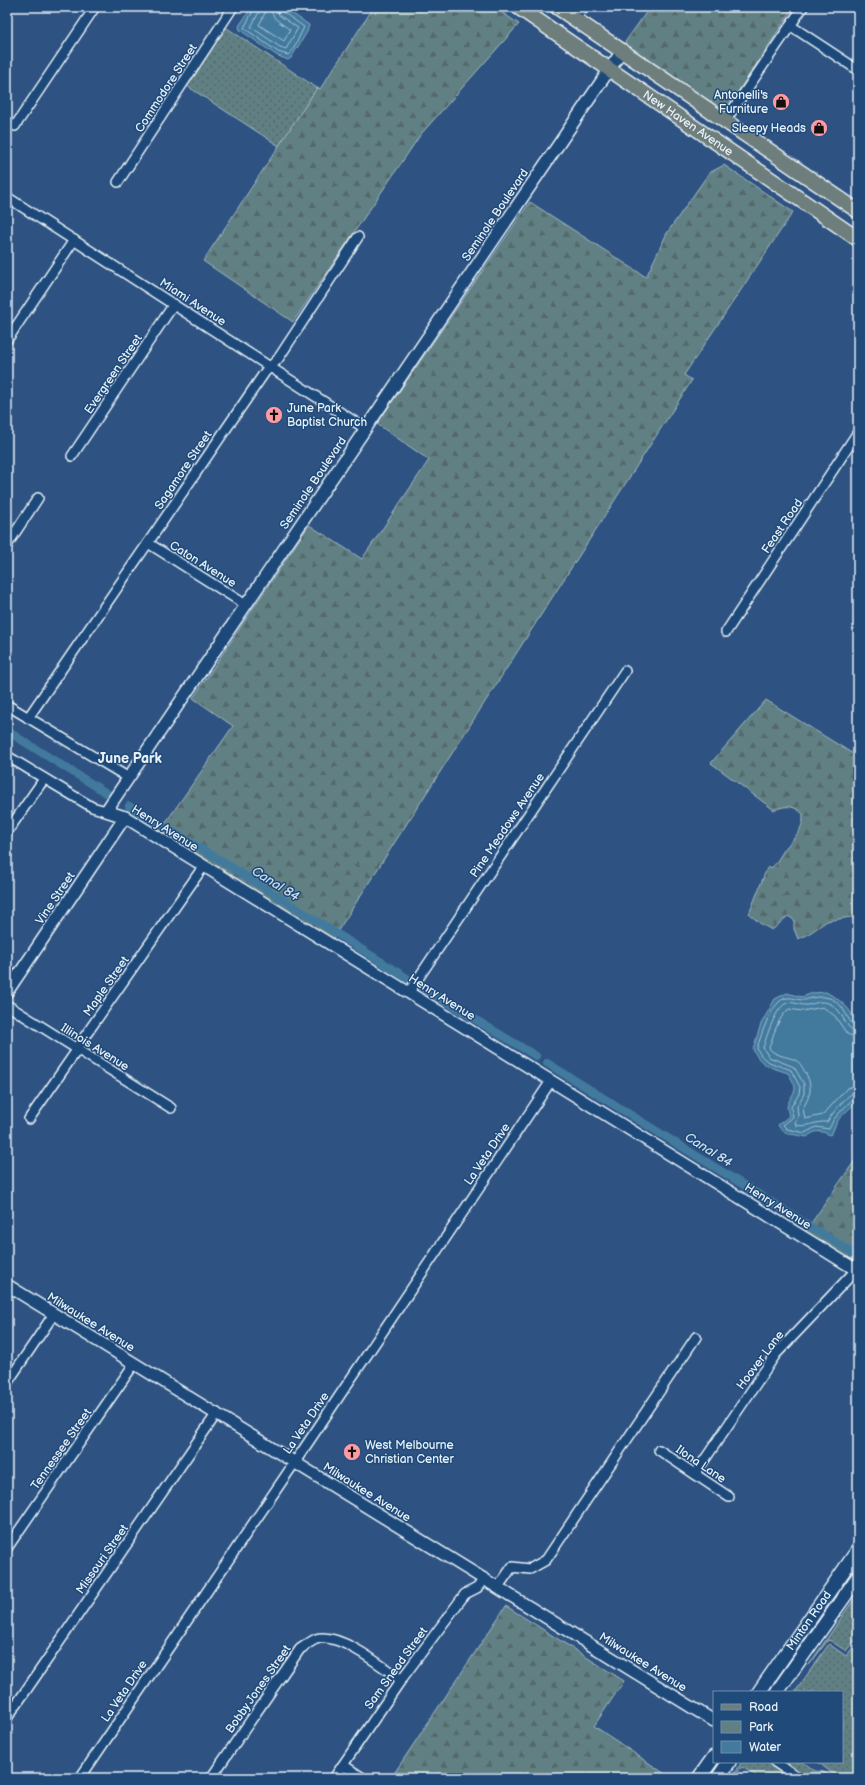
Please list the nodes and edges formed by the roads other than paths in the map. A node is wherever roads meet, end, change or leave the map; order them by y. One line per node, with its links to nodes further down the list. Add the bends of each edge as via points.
1 (95, 7): 14 (street)
2 (233, 7): 15 (street, Commodore Street)
3 (518, 7): 10 (main road, New Haven Avenue)
4 (557, 7): 7 (main road, New Haven Avenue)
5 (583, 7): 7 (street)
6 (803, 7): 8 (street)
7 (575, 19): 9 (main road, New Haven Avenue)
8 (790, 26): 11 (street); 12 (street)
9 (622, 51): 10 (street, Seminole Boulevard); 12 (main road, New Haven Avenue)
10 (609, 70): 13 (main road, New Haven Avenue); 24 (street, Seminole Boulevard)
11 (858, 70)
12 (725, 121): 13 (main road, via 710,126); 17 (main road, New Haven Avenue)
13 (687, 122): 19 (main road, New Haven Avenue)
14 (15, 126)
15 (118, 182)
16 (7, 196): 20 (street, Miami Avenue)
17 (858, 211)
18 (358, 238): 23 (street, Sagamore Street)
19 (858, 239)
20 (74, 240): 21 (street, Miami Avenue); 22 (street)
21 (174, 304): 23 (street, Miami Avenue); 26 (street, Evergreen Street)
22 (7, 340)
23 (272, 367): 24 (street, Miami Avenue); 28 (street, Sagamore Street, via 265,372)
24 (366, 429): 30 (street, Seminole Boulevard)
25 (858, 432): 31 (street, Feast Road)
26 (72, 456)
27 (38, 498): 29 (street)
28 (148, 543): 30 (street, Caton Avenue); 34 (street, Sagamore Street)
29 (7, 545)
30 (246, 605): 36 (street, Seminole Boulevard)
31 (726, 632)
32 (626, 671): 43 (street, Pine Meadows Avenue)
33 (7, 705): 34 (street)
34 (28, 718): 36 (street)
35 (7, 756): 37 (street, Henry Avenue)
36 (129, 778): 38 (street, Seminole Boulevard)
37 (44, 779): 38 (street, Henry Avenue, via 92,807); 40 (street)
38 (106, 812): 39 (street, Henry Avenue)
39 (125, 818): 41 (street, Henry Avenue); 42 (street, Vine Street)
40 (7, 832)
41 (203, 867): 43 (street, Henry Avenue); 45 (street, Maple Street, via 82,1039)
42 (7, 992)
43 (409, 992): 46 (street, Henry Avenue)
44 (7, 1005): 45 (street, Illinois Avenue)
45 (77, 1050): 47 (street, Illinois Avenue); 48 (street, Maple Street)
46 (551, 1081): 49 (street, Henry Avenue); 57 (street, La Veta Drive)
47 (171, 1108)
48 (29, 1119)
49 (857, 1270): 58 (street, Hoover Lane, via 776,1354)
50 (7, 1285): 51 (street, Milwaukee Avenue)
51 (54, 1314): 53 (street, Milwaukee Avenue); 54 (street)
52 (696, 1337): 64 (street, via 546,1560 530,1569 512,1567)
53 (134, 1364): 55 (street, Milwaukee Avenue); 60 (street, Tennessee Street)
54 (7, 1382)
55 (217, 1413): 57 (street, Milwaukee Avenue); 68 (street, Missouri Street)
56 (659, 1450): 58 (street, Ilona Lane)
57 (295, 1462): 63 (street, Milwaukee Avenue); 74 (street, La Veta Drive)
58 (695, 1474): 59 (street, Ilona Lane)
59 (729, 1498)
60 (7, 1548)
61 (858, 1550): 66 (main road, Minton Road)
62 (858, 1577): 67 (main road, Minton Road)
63 (484, 1579): 64 (street, Milwaukee Avenue); 65 (street, Sam Snead Street, via 476,1588 465,1594)
64 (498, 1588): 69 (street, Milwaukee Avenue)
65 (401, 1680): 73 (street, Sam Snead Street); 75 (street, Bobby Jones Street, via 359,1652 333,1639 317,1639 300,1649)
66 (760, 1691)
67 (778, 1691)
68 (7, 1718)
69 (713, 1720)
70 (713, 1758): 78 (main road)
71 (728, 1763): 79 (main road)
72 (777, 1763): 80 (street)
73 (343, 1765): 76 (street, Sam Snead Street); 77 (street)
74 (80, 1778)
75 (211, 1778)
76 (334, 1778)
77 (363, 1778)
78 (699, 1778)
79 (718, 1778)
80 (799, 1778)

